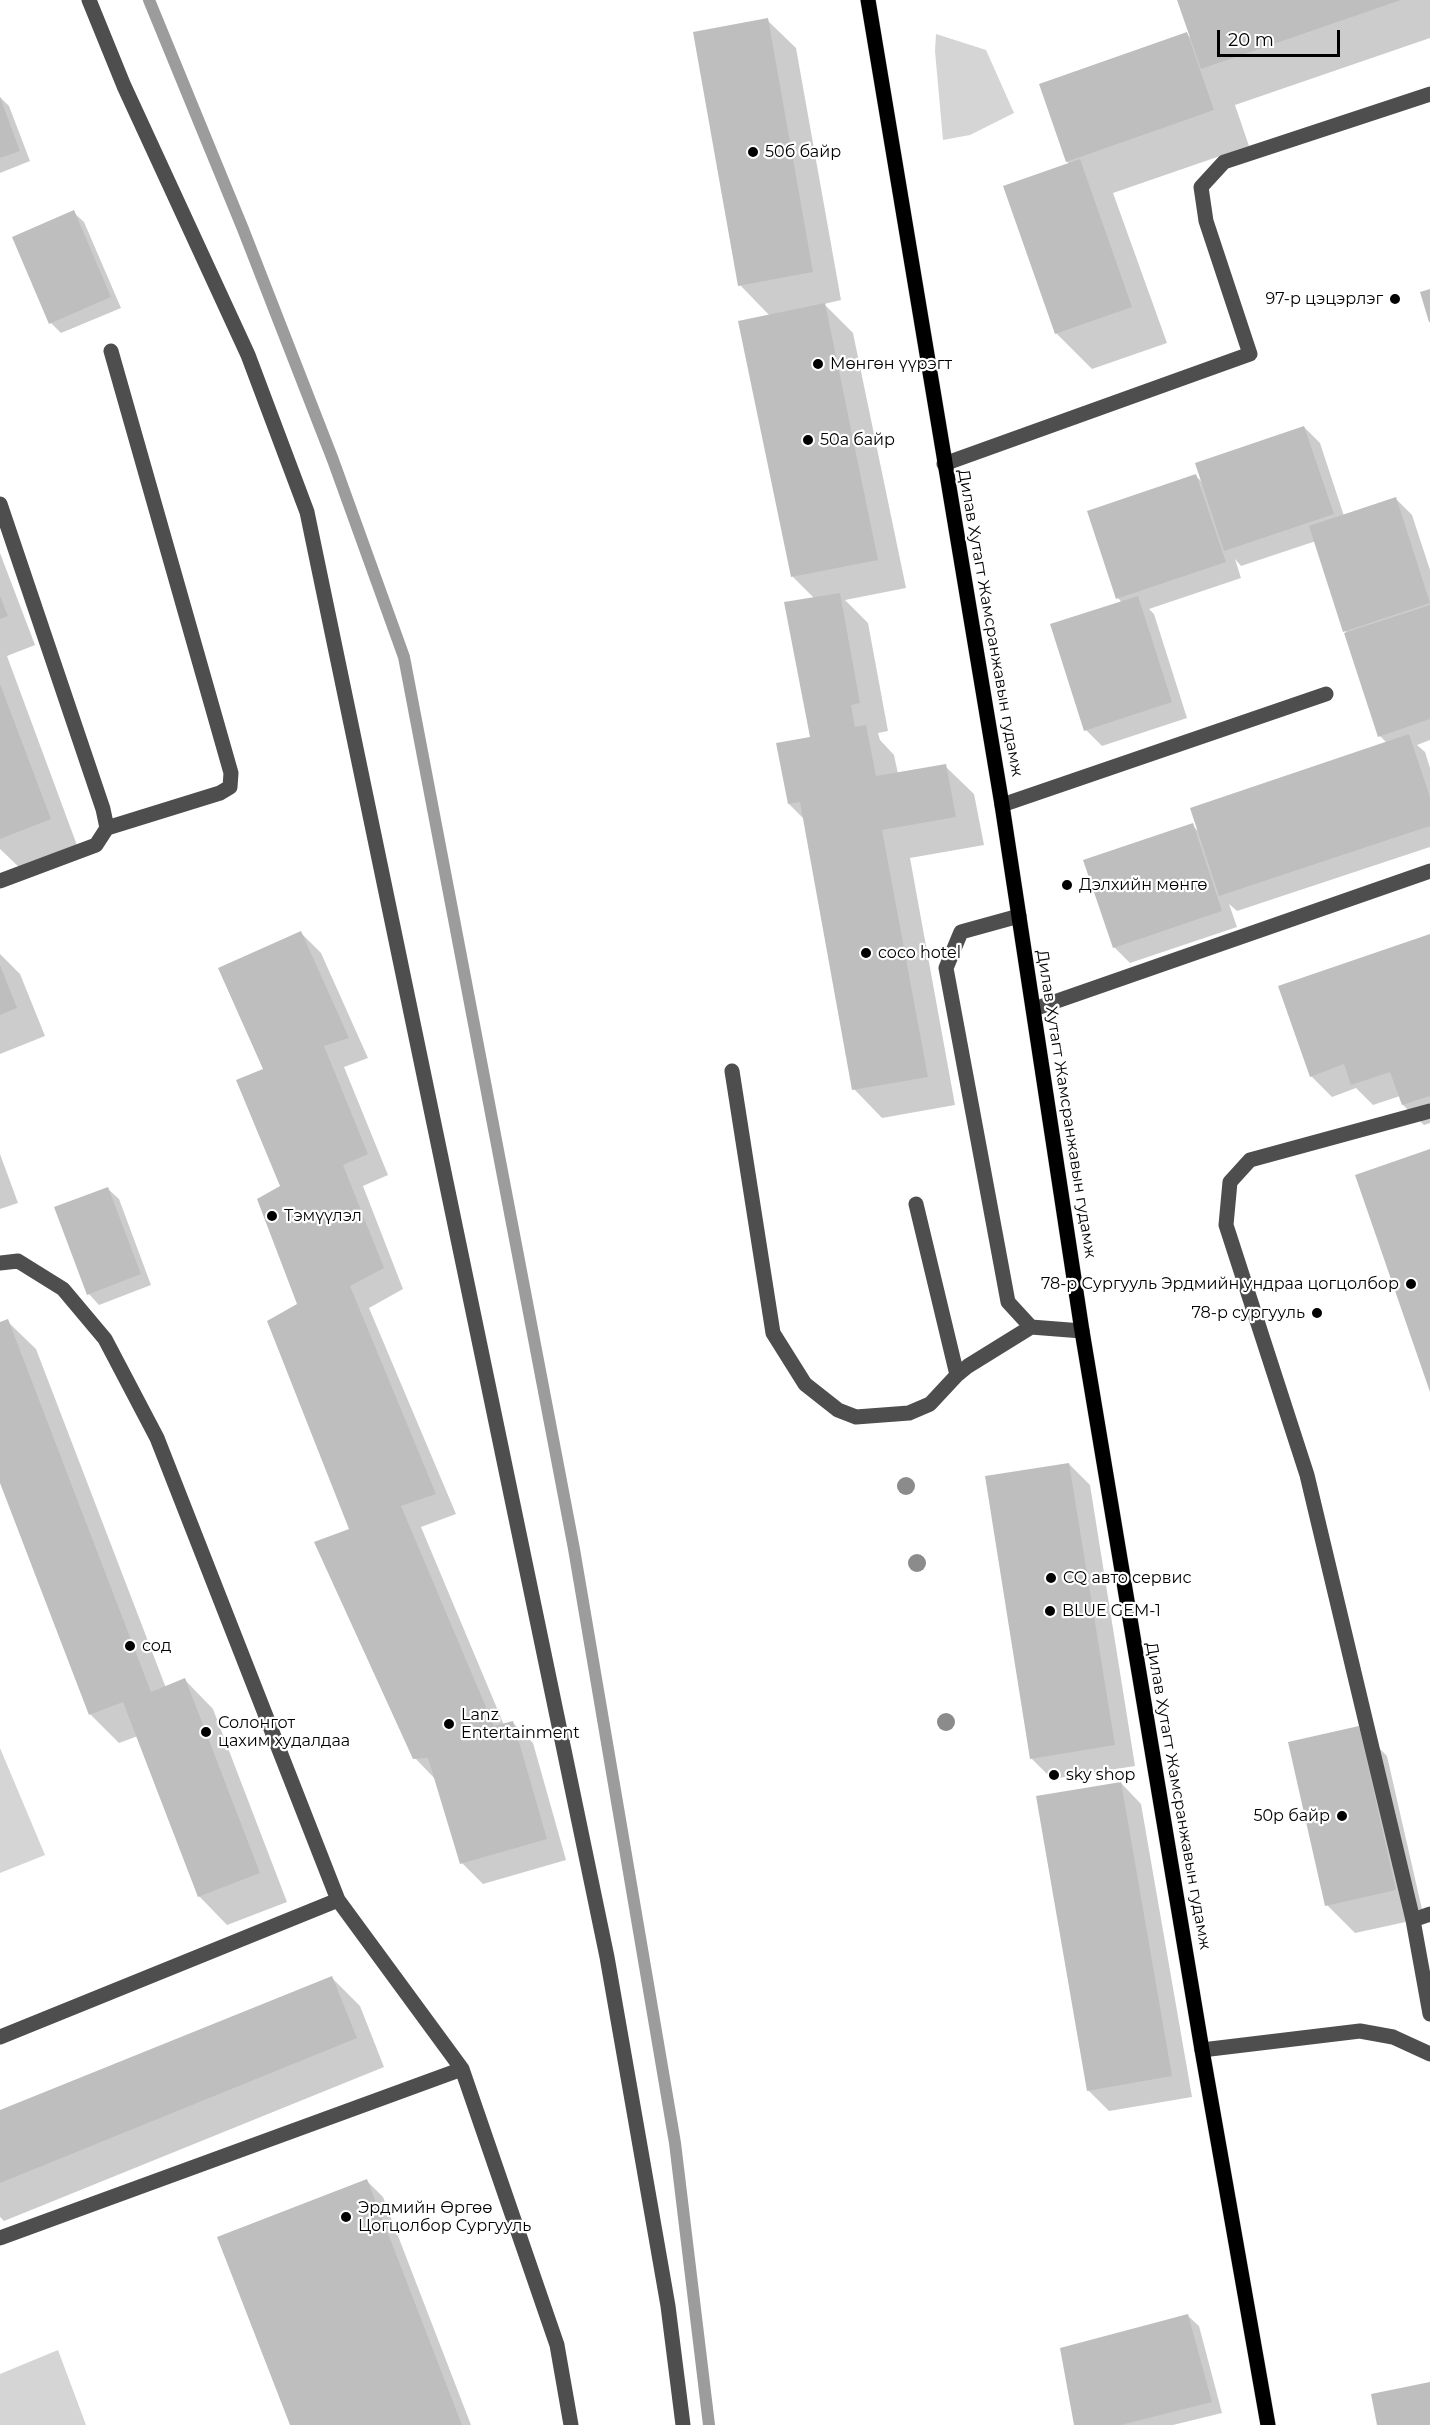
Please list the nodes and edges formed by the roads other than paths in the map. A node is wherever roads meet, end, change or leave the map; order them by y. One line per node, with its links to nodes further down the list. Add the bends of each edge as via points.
1 (89, 0): 31 (street, via 124,86 248,355 307,512 607,1957 668,2306)
2 (868, 0): 5 (main road, Дилав Хутагт Жамсранжавын гудамж)
3 (1430, 94): 5 (street, via 1224,162 1201,187 1206,222 1250,354)
4 (111, 351): 9 (street, via 231,773 230,787 220,793)
5 (944, 464): 8 (main road, Дилав Хутагт Жамсранжавын гудамж)
6 (0, 504): 9 (street)
7 (1326, 694): 8 (street)
8 (1002, 805): 12 (main road, Дилав Хутагт Жамсранжавын гудамж)
9 (107, 828): 11 (street, via 96,845)
10 (1430, 871): 13 (street)
11 (0, 881)
12 (1019, 916): 13 (main road, Дилав Хутагт Жамсранжавын гудамж); 18 (street, via 961,932 945,968 1008,1302)
13 (1034, 1009): 19 (main road, Дилав Хутагт Жамсранжавын гудамж)
14 (732, 1071): 20 (street, via 773,1333 805,1384 838,1410 856,1417 909,1413 930,1404)
15 (1430, 1111): 23 (street, via 1250,1160 1230,1182 1226,1225 1307,1475)
16 (916, 1204): 20 (street)
17 (0, 1263): 21 (street, via 18,1261 63,1289 105,1339 157,1438)
18 (1031, 1327): 19 (street); 20 (street)
19 (1082, 1331): 26 (main road, Дилав Хутагт Жамсранжавын гудамж)
20 (957, 1375)
21 (338, 1900): 25 (street); 28 (street)
22 (1430, 1914): 23 (street)
23 (1413, 1920): 24 (street)
24 (1430, 2014)
25 (0, 2037)
26 (1202, 2050): 27 (street, via 1360,2031 1393,2037); 32 (main road, Дилав Хутагт Жамсранжавын гудамж)
27 (1430, 2054)
28 (462, 2069): 29 (street); 30 (street, via 557,2345)
29 (0, 2238)
30 (571, 2425)
31 (683, 2425)
32 (1268, 2425)

